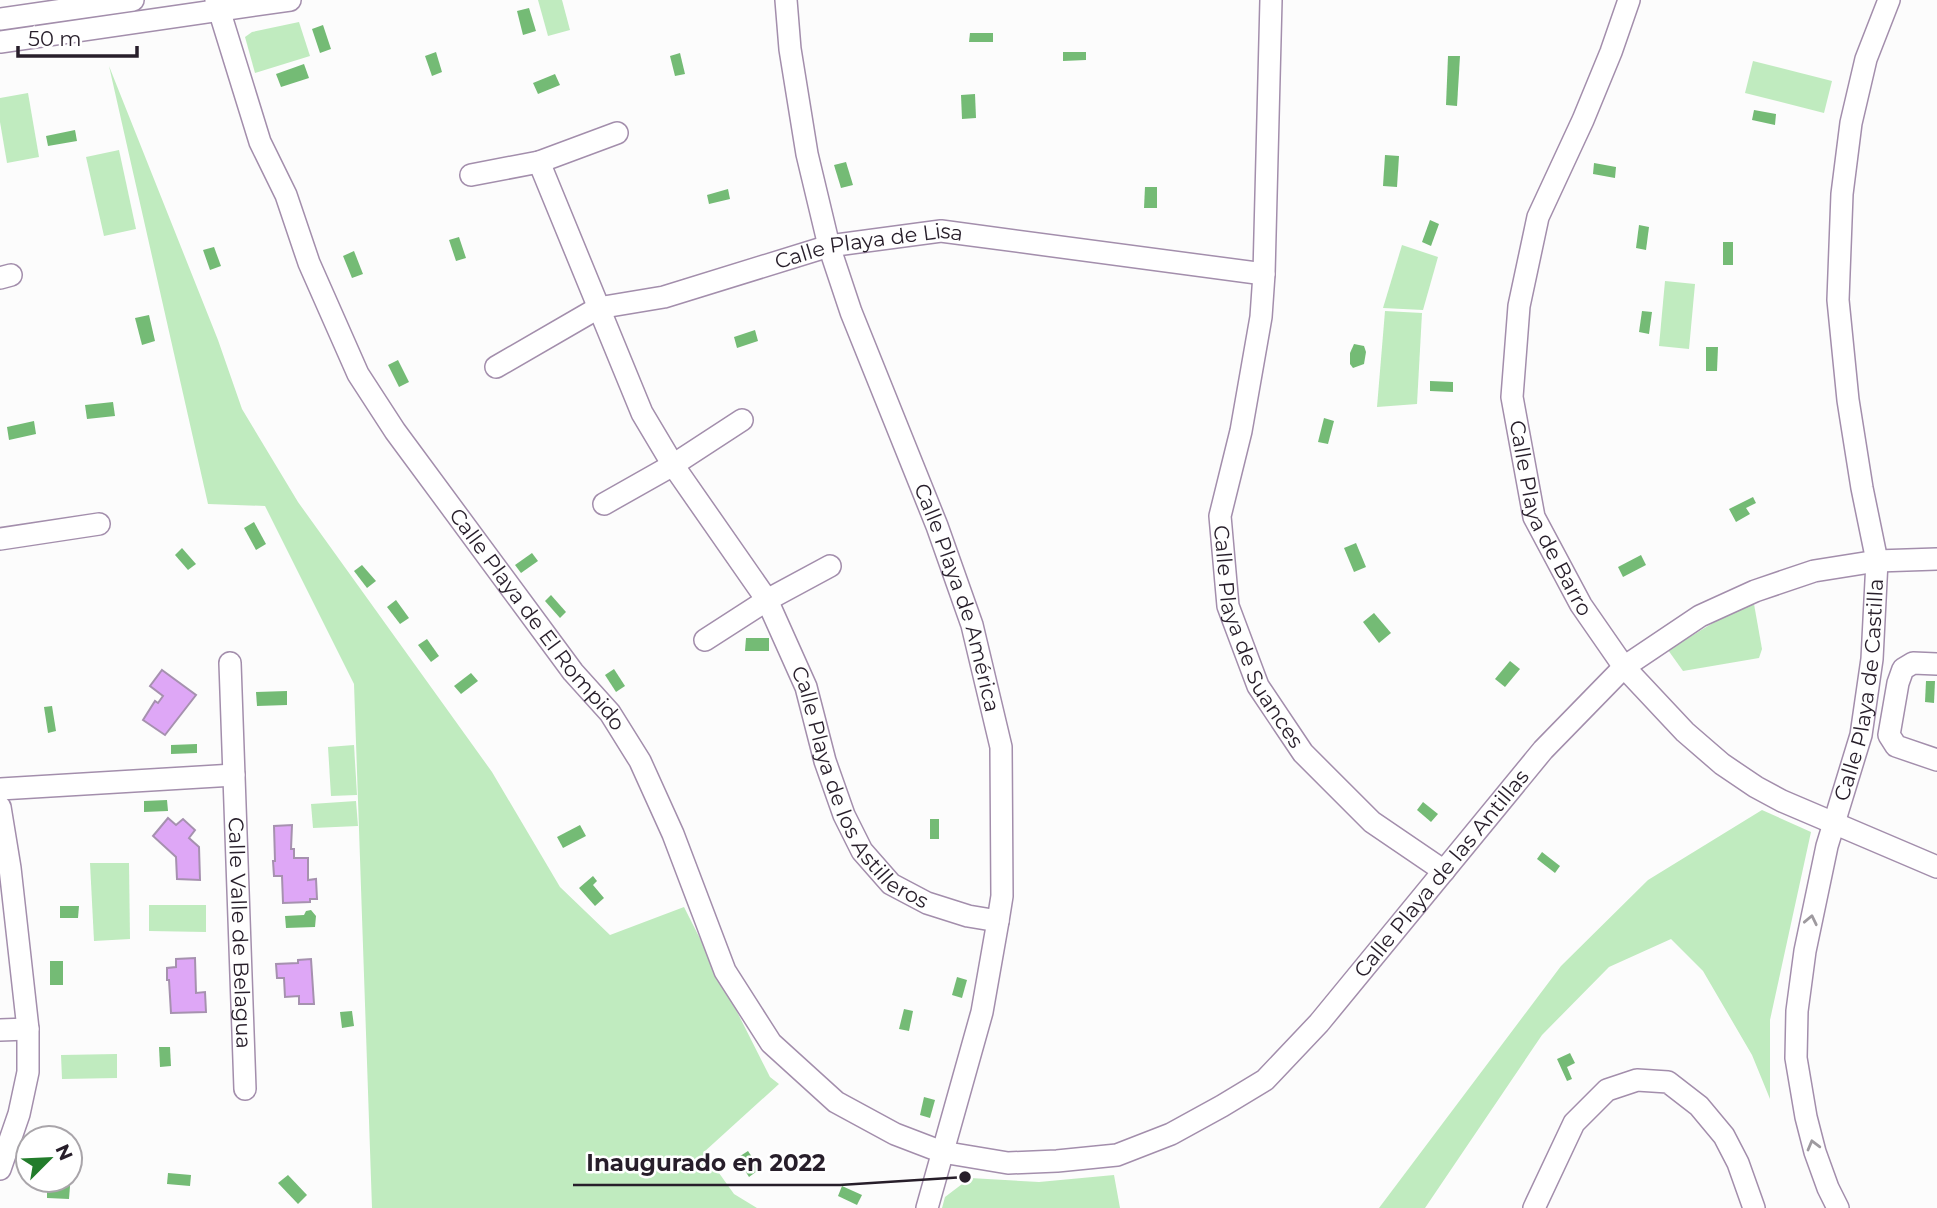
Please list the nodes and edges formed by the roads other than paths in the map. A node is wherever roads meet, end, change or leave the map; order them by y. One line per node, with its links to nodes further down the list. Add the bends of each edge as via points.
1 (133, 0): 7 (street)
2 (290, 0): 8 (street)
3 (786, 0): 15 (street, Calle Playa de América, via 807,154)
4 (1271, 0): 16 (street, Calle Playa de Suances)
5 (1629, 0): 31 (street, Calle Playa de Barro, via 1583,120 1538,217 1519,306 1512,397 1534,517 1581,605)
6 (1889, 0): 25 (street, Calle Playa de Castilla, via 1866,59 1851,123 1842,194 1838,300 1848,400)
7 (95, 5): 9 (street); 10 (street)
8 (218, 6): 10 (street); 46 (street, Calle Playa de El Rompido, via 260,142 358,374 573,672 610,713 640,761 725,971 771,1043 836,1102 895,1134)
9 (0, 19)
10 (98, 28): 11 (street)
11 (0, 42)
12 (617, 133): 13 (street)
13 (540, 162): 14 (street); 17 (street, Calle Playa de los Astilleros)
14 (471, 175)
15 (829, 246): 16 (street, Calle Playa de Lisa, via 942,231); 17 (street, Calle Playa de Lisa, via 664,297); 41 (street, Calle Playa de América, via 972,625 1001,747 1002,896)
16 (1264, 274): 40 (street, Calle Playa de Suances, via 1241,431 1220,516 1228,606 1258,686 1303,754 1372,822)
17 (598, 308): 18 (street, Calle Playa de Lisa); 20 (street, Calle Playa de los Astilleros, via 642,413)
18 (496, 367)
19 (742, 420): 20 (street)
20 (673, 465): 21 (street); 27 (street, Calle Playa de los Astilleros)
21 (604, 504)
22 (99, 524): 23 (street)
23 (0, 539)
24 (1937, 559): 25 (street, Calle Playa de las Antillas)
25 (1877, 561): 31 (street, Calle Playa de las Antillas, via 1814,571 1755,591 1700,616); 32 (street, Calle Playa de Castilla)
26 (830, 566): 27 (street)
27 (767, 600): 28 (street); 41 (street, Calle Playa de los Astilleros, via 806,687 825,761 862,851 891,884 927,903)
28 (705, 640)
29 (230, 663): 35 (street, Calle Valle de Belagua)
30 (1937, 664): 33 (street, via 1913,663 1903,669)
31 (1624, 667): 38 (street, Calle Playa de Barro, via 1722,764 1782,801); 40 (street, Calle Playa de las Antillas, via 1544,750)
32 (1868, 694): 33 (street); 38 (street, Calle Playa de Castilla, via 1861,735)
33 (1895, 696): 34 (street, via 1889,735 1896,746)
34 (1937, 760)
35 (234, 775): 36 (street); 44 (street, Calle Valle de Belagua)
36 (0, 789)
37 (0, 807): 42 (street)
38 (1833, 823): 39 (street, Calle Playa de Barro); 52 (street, Calle Playa de Castilla, one-way to 38, via 1815,1152 1796,1059 1805,951)
39 (1937, 867)
40 (1444, 871): 46 (street, Calle Playa de las Antillas, via 1319,1023 1265,1080 1171,1134 1117,1155 1057,1161 1009,1163)
41 (998, 921): 46 (street, Calle Playa de América, via 982,1013)
42 (28, 1029): 43 (street); 47 (street, via 28,1072)
43 (0, 1030)
44 (246, 1088)
45 (1724, 1136): 49 (street, via 1699,1106 1668,1082 1637,1080 1607,1090 1574,1123); 50 (street); 51 (street)
46 (942, 1152): 48 (street, Calle Playa de América)
47 (0, 1169)
48 (927, 1208)
49 (1534, 1208)
50 (1740, 1208)
51 (1754, 1208)
52 (1838, 1208)

